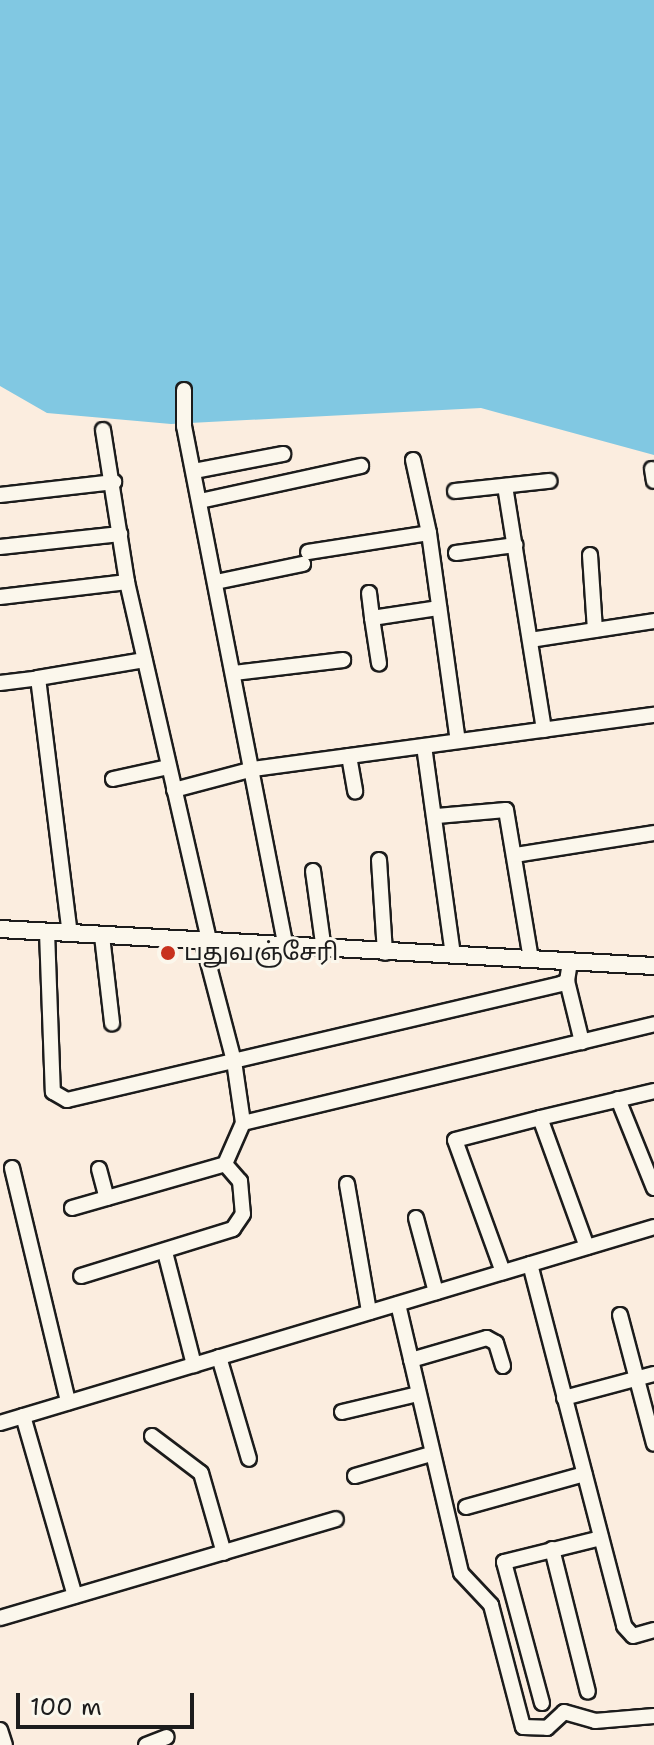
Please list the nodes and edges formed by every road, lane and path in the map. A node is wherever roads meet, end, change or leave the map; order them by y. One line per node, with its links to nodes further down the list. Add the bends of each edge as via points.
1 (184, 390): 6 (street, via 184,426)
2 (103, 430): 8 (street)
3 (283, 454): 6 (street)
4 (413, 460): 13 (street)
5 (361, 466): 12 (street)
6 (194, 471): 12 (street)
7 (549, 481): 9 (street)
8 (114, 482): 11 (street); 14 (street)
9 (505, 486): 10 (street); 15 (street)
10 (455, 491)
11 (0, 495)
12 (200, 501): 20 (street)
13 (429, 533): 20 (street); 23 (street)
14 (120, 534): 16 (street); 19 (street)
15 (515, 545): 17 (street); 27 (street)
16 (0, 547)
17 (456, 553)
18 (590, 555): 26 (street)
19 (127, 582): 22 (street); 28 (street)
20 (216, 582): 31 (street)
21 (369, 593): 24 (street)
22 (0, 597)
23 (439, 608): 24 (street); 36 (street)
24 (372, 618): 30 (street)
25 (654, 621): 26 (street)
26 (595, 630): 27 (street)
27 (530, 640): 35 (street)
28 (144, 660): 32 (street); 39 (street)
29 (343, 660): 31 (street)
30 (379, 663)
31 (234, 673): 40 (street)
32 (38, 678): 33 (street); 51 (street)
33 (0, 683)
34 (654, 715): 35 (street)
35 (544, 730): 36 (street)
36 (458, 741): 37 (street)
37 (424, 746): 38 (street); 44 (street)
38 (349, 756): 40 (street); 43 (street)
39 (168, 767): 41 (street); 42 (street)
40 (253, 769): 42 (street); 54 (street)
41 (113, 779)
42 (174, 790): 53 (street)
43 (355, 791)
44 (437, 816): 46 (street, via 503,807); 57 (street)
45 (654, 833): 46 (street)
46 (515, 855): 58 (street)
47 (379, 860): 56 (street)
48 (313, 871): 55 (street)
49 (0, 929): 50 (main road)
50 (47, 932): 51 (main road); 65 (street, via 53,1092 59,1099)
51 (70, 934): 52 (main road)
52 (102, 936): 53 (main road); 62 (street)
53 (206, 943): 54 (main road); 65 (street)
54 (286, 948): 55 (main road)
55 (324, 950): 56 (main road)
56 (385, 953): 57 (main road)
57 (453, 956): 58 (main road)
58 (531, 960): 59 (main road)
59 (570, 962): 60 (main road); 61 (street)
60 (654, 966)
61 (567, 981): 64 (street); 65 (street)
62 (112, 1023)
63 (654, 1024): 64 (street)
64 (582, 1042): 69 (street)
65 (234, 1061): 69 (street)
66 (654, 1091): 67 (street)
67 (618, 1099): 68 (street); 74 (street)
68 (540, 1118): 79 (street); 82 (street, via 455,1140)
69 (243, 1123): 70 (street)
70 (225, 1164): 75 (street); 80 (street, via 238,1174 242,1222)
71 (12, 1168): 96 (street)
72 (99, 1169): 75 (street)
73 (347, 1184): 86 (street)
74 (654, 1188)
75 (107, 1198): 76 (street)
76 (72, 1208)
77 (416, 1218): 84 (street)
78 (654, 1227): 79 (street)
79 (587, 1247): 81 (street)
80 (165, 1252): 83 (street); 90 (street)
81 (530, 1264): 82 (street); 95 (street)
82 (503, 1272): 84 (street)
83 (81, 1276)
84 (436, 1292): 85 (street)
85 (398, 1304): 86 (street); 89 (street)
86 (369, 1312): 88 (street)
87 (620, 1315): 93 (street)
88 (219, 1357): 90 (street); 103 (street)
89 (411, 1360): 91 (street, via 487,1338 496,1343); 94 (street)
90 (194, 1365): 96 (street)
91 (503, 1366)
92 (654, 1374): 93 (street)
93 (637, 1378): 95 (street); 101 (street)
94 (418, 1394): 97 (street); 102 (street)
95 (564, 1398): 104 (street)
96 (68, 1402): 98 (street)
97 (342, 1412)
98 (23, 1416): 99 (street); 111 (street)
99 (0, 1423)
100 (152, 1436): 110 (street, via 201,1473)
101 (654, 1444)
102 (431, 1454): 105 (street); 116 (street, via 461,1573 491,1605 523,1727 547,1728 564,1712 595,1721)
103 (249, 1459)
104 (584, 1474): 106 (street); 108 (street)
105 (355, 1476)
106 (466, 1507)
107 (336, 1519): 110 (street)
108 (601, 1538): 109 (street); 113 (street, via 627,1632 633,1636)
109 (552, 1549): 114 (street); 115 (street, via 504,1562)
110 (224, 1553): 111 (street)
111 (75, 1596): 112 (street)
112 (0, 1618)
113 (654, 1630)
114 (588, 1692)
115 (542, 1703)
116 (654, 1716)
117 (0, 1730): 119 (street)
118 (167, 1737): 120 (street)
119 (5, 1745)
120 (146, 1745)

